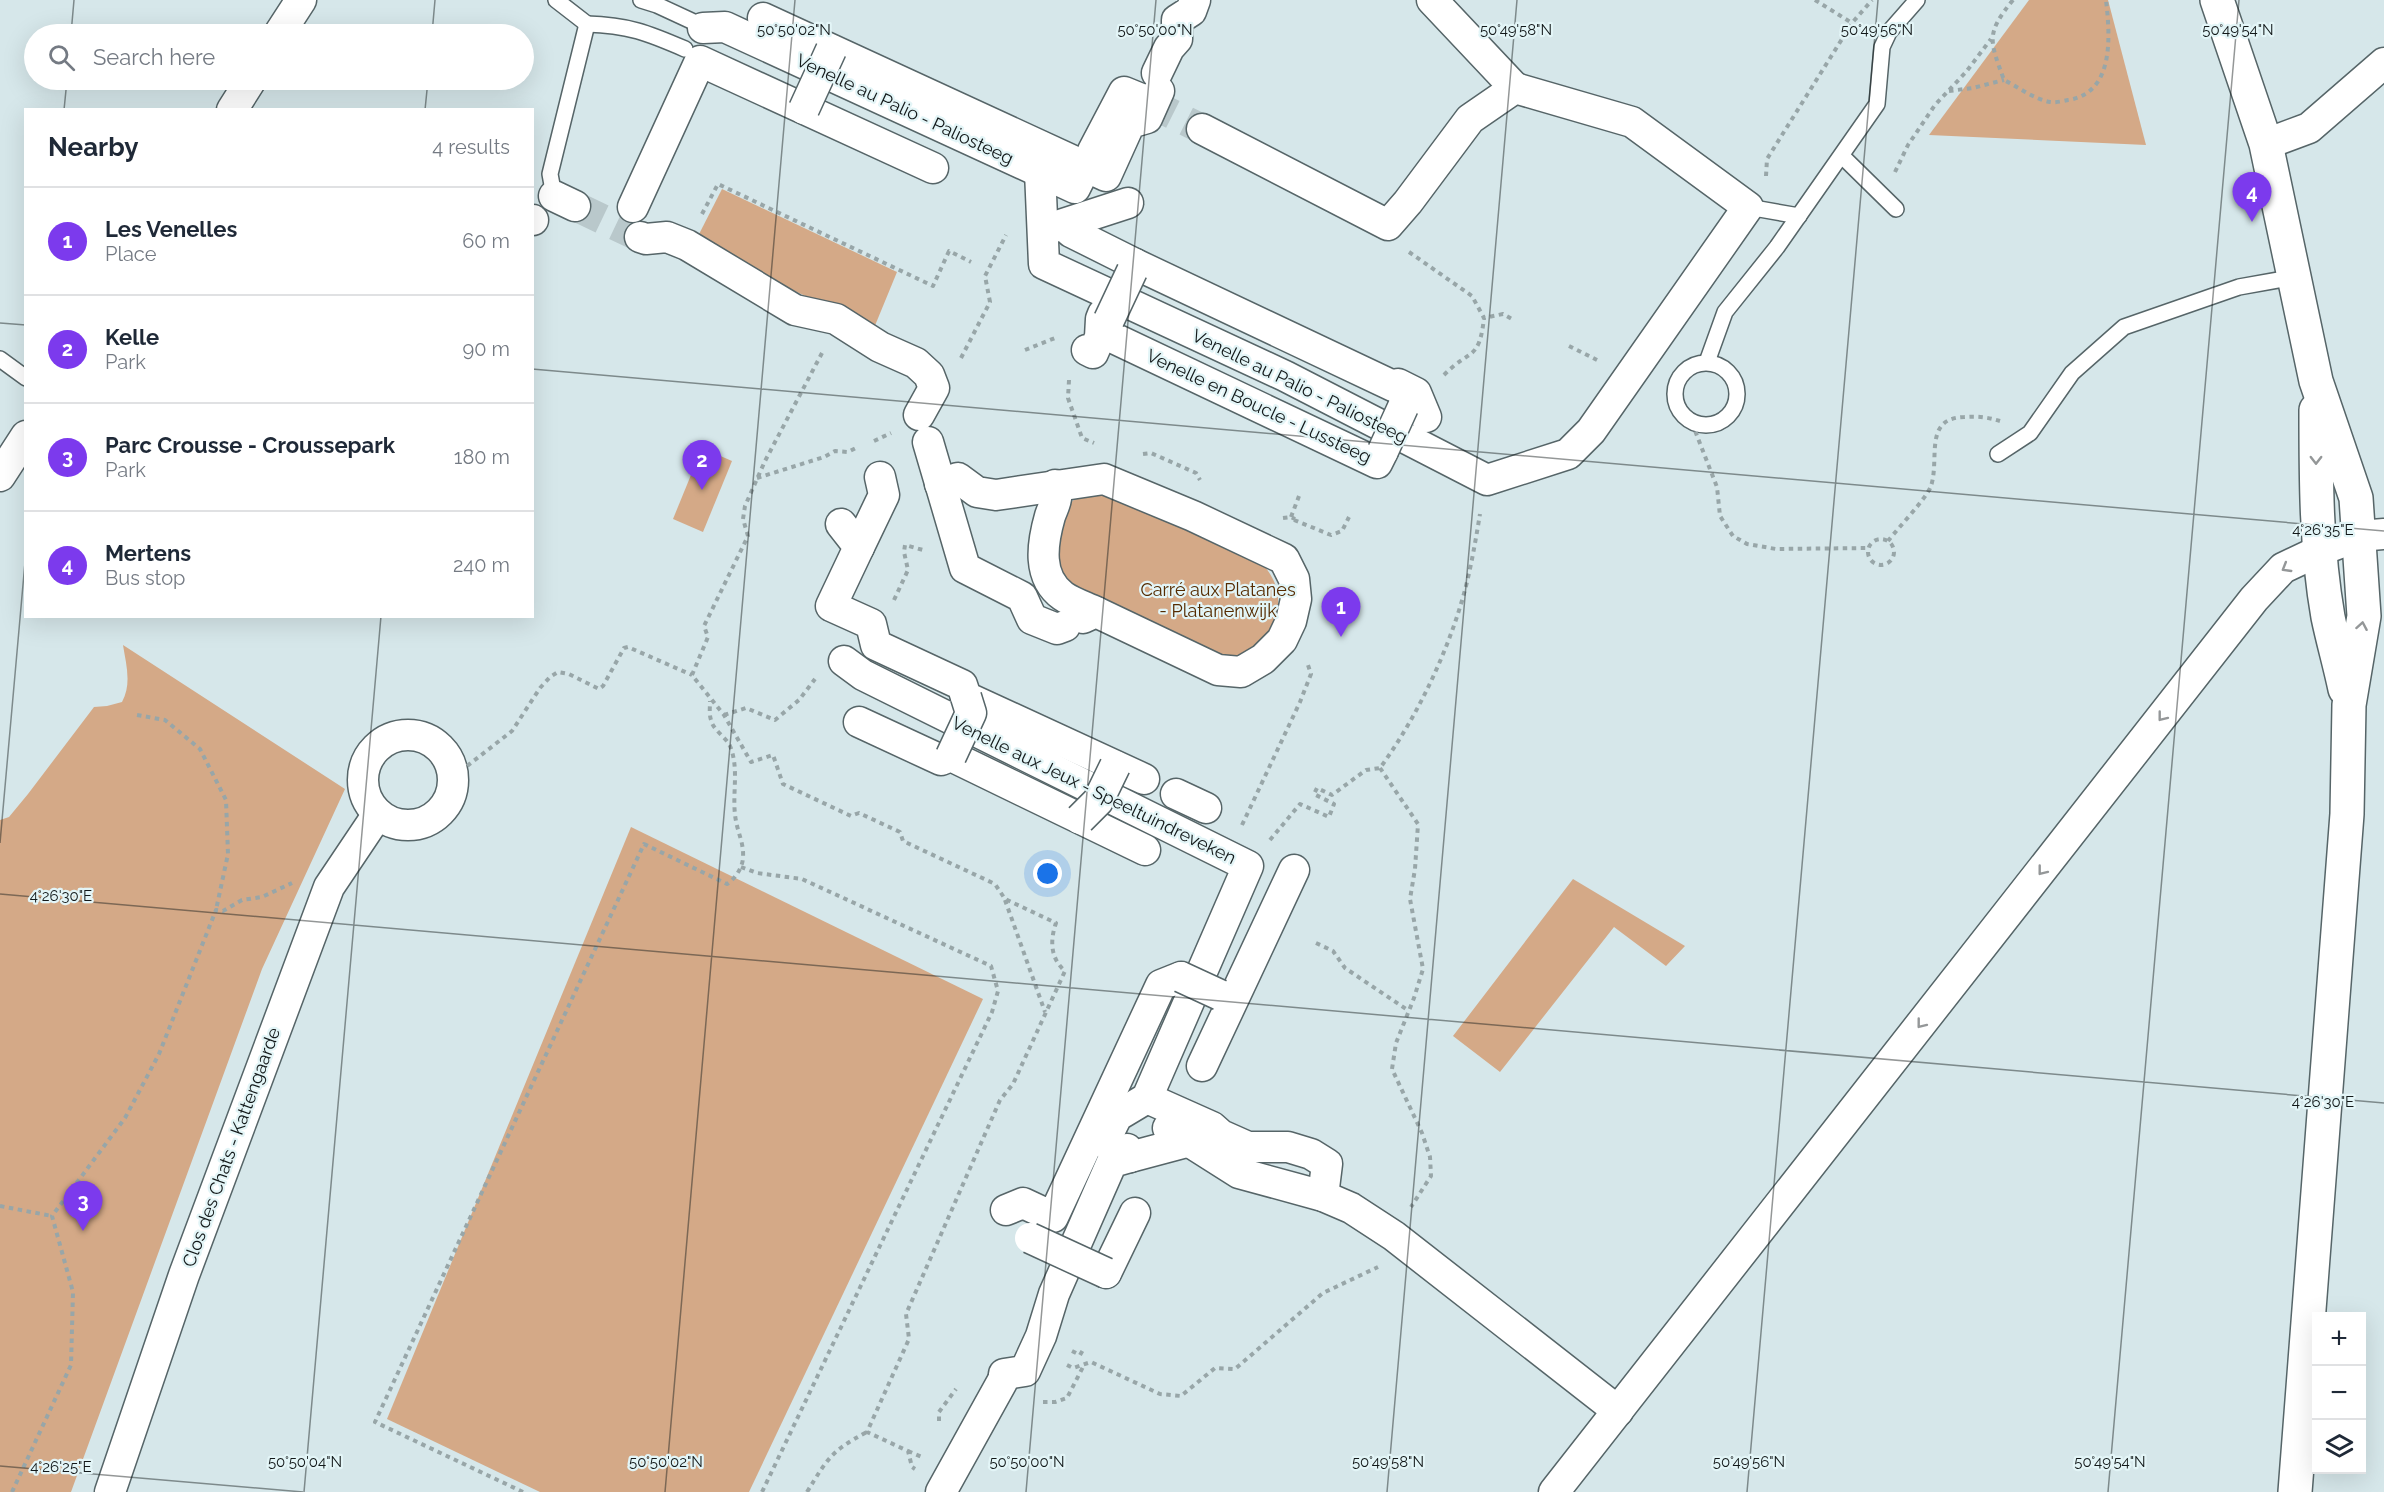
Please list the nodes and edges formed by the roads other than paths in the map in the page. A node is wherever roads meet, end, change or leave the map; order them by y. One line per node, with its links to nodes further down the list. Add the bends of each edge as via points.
1 (301, 0): 8 (street)
2 (556, 0): 9 (lane)
3 (641, 0): 10 (lane, via 657,5)
4 (1195, 0): 20 (street, via 1191,11 1177,20 1177,39 1169,48 1154,91 1124,92)
5 (1432, 0): 13 (street)
6 (1917, 0): 19 (lane, via 1889,32 1882,47 1877,104)
7 (2217, 0): 18 (street)
8 (285, 24)
9 (587, 24): 10 (lane); 23 (lane, via 550,174)
10 (695, 34): 22 (street, Venelle au Palio - Paliosteeg, via 725,27)
11 (831, 50): 16 (street, bridge); 20 (street); 20 (street, via 764,18)
12 (2384, 63): 18 (street, via 2309,128)
13 (1515, 88): 17 (street, via 1470,118 1388,225); 26 (street, via 1632,122)
14 (245, 90): 15 (street)
15 (233, 108)
16 (804, 109): 21 (street); 25 (street, via 700,61)
17 (1202, 129)
18 (2266, 144): 32 (street)
19 (1842, 156): 27 (lane); 28 (lane)
20 (1097, 166): 22 (street, Venelle au Palio - Paliosteeg, via 1075,188); 29 (street, via 1108,181)
21 (933, 168)
22 (1040, 171): 33 (street, Venelle au Palio - Paliosteeg, via 1044,264)
23 (565, 201)
24 (1128, 203): 29 (street)
25 (633, 207)
26 (1748, 207): 28 (lane); 33 (street, Venelle au Palio - Paliosteeg, via 1591,431 1568,454 1487,480 1285,376)
27 (1896, 209)
28 (1799, 216): 35 (lane, via 1725,312)
29 (1070, 223): 31 (street, Venelle en Boucle - Lussteeg, via 1071,232)
30 (640, 237): 42 (street, via 668,237 687,245 795,310 836,319 880,347 916,363 930,375 934,388 924,420)
31 (1134, 267): 33 (street, bridge); 33 (street, Venelle en Boucle - Lussteeg, bridge, via 1410,394 1377,463 1103,333)
32 (2295, 277): 37 (street); 39 (lane, via 2239,287 2124,327 2072,373 2030,433)
33 (1098, 322)
34 (0, 359): 36 (lane)
35 (1707, 362): 35 (lane, via 1720,365 1729,373 1738,396 1727,418 1704,426 1682,415 1674,392 1685,370)
36 (24, 377)
37 (2316, 381): 44 (street); 46 (street, one-way to 46, via 2316,501)
38 (24, 439): 40 (street)
39 (1998, 454)
40 (0, 476)
41 (880, 477): 45 (street, via 884,495)
42 (940, 484): 43 (street, via 957,478 977,492 996,495); 47 (street, via 965,568 1022,597 1032,619 1057,629)
43 (1055, 485): 47 (street, via 1058,500 1050,515 1042,557 1046,577); 47 (street, via 1104,479 1284,559 1294,579 1296,599 1282,640 1263,659 1241,672 1218,669)
44 (2371, 535): 46 (street); 51 (street, one-way to 44, via 2364,615)
45 (859, 547): 48 (street, via 841,524 847,537 825,588 827,599 875,622 882,644); 50 (street, via 831,606 871,624 876,645 962,685)
46 (2321, 550): 51 (street, via 2328,616); 67 (street, one-way to 67, via 2283,568 2254,599)
47 (1081, 619)
48 (902, 654)
49 (832, 665): 64 (street, Venelle aux Jeux - Speeltuindreveken, via 863,675 1238,861)
50 (966, 697): 53 (street, bridge, via 971,712); 54 (street)
51 (2349, 705): 71 (street, via 2347,814)
52 (859, 722): 53 (street, via 941,760)
53 (951, 756): 59 (street)
54 (1115, 766): 55 (street); 59 (street, bridge, via 1098,801)
55 (1144, 779)
56 (1176, 794): 57 (street)
57 (1206, 808)
58 (378, 814): 58 (street, via 363,789 363,774 376,748 388,740 417,736 442,750 453,777 451,792 434,817 420,824 405,825); 68 (street, Clos des Chats - Kattengaarde, via 329,887 184,1275)
59 (1080, 819): 60 (street)
60 (1145, 850)
61 (1294, 870): 62 (street)
62 (1226, 998): 63 (street); 66 (street, bridge, via 1181,977 1161,985 1053,1217 1023,1203 1019,1219 1106,1273)
63 (1202, 1066)
64 (1147, 1132): 65 (street, via 1239,1173); 65 (street, via 1212,1127 1248,1147 1288,1147 1311,1154 1328,1164); 69 (street, via 1112,1162 1025,1371 1003,1378)
65 (1323, 1196): 67 (street, via 1351,1208 1389,1249)
66 (1135, 1214)
67 (1618, 1411): 70 (street)
68 (110, 1492)
69 (941, 1492)
70 (1554, 1492)
71 (2295, 1492)

